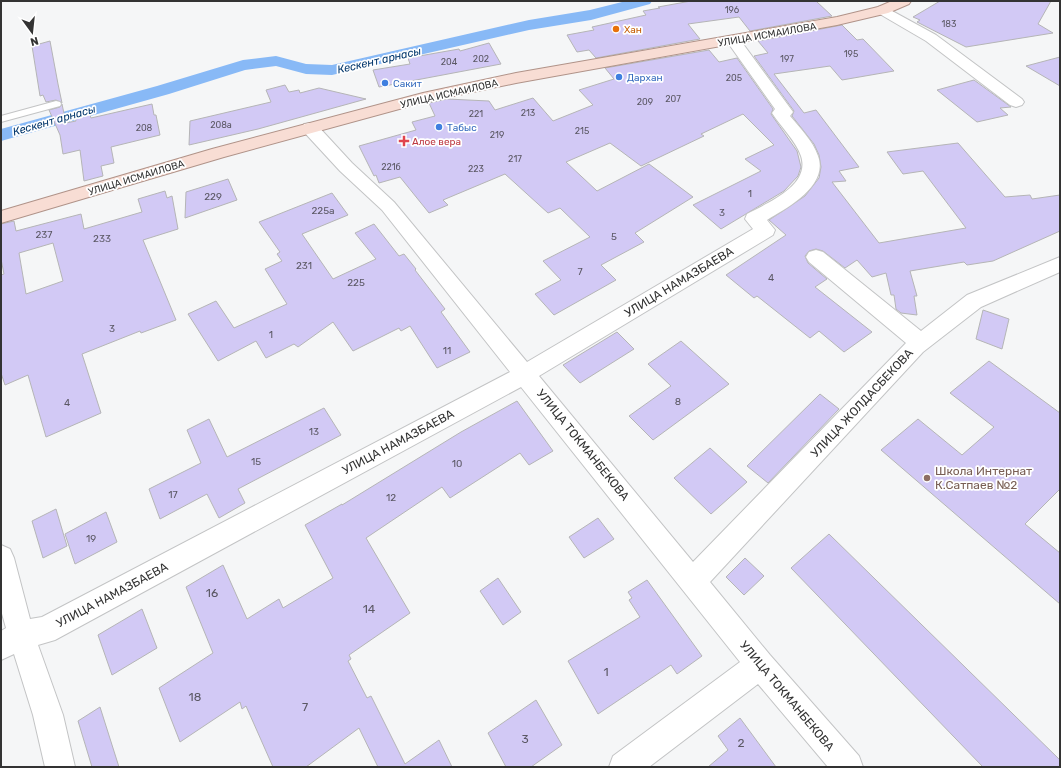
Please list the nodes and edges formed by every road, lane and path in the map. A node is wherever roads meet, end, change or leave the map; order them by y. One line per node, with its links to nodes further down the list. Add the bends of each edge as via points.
1 (904, 1): 2 (main road, УЛИЦА ИСМАИЛОВА)
2 (883, 10): 3 (main road, УЛИЦА ИСМАИЛОВА); 4 (street, via 931,38)
3 (733, 40): 7 (main road, УЛИЦА ИСМАИЛОВА, via 508,80 423,98); 12 (street, УЛИЦА НАМАЗБАЕВА, via 785,112 780,113 810,157 811,172 803,188 754,218 766,230)
4 (1016, 102)
5 (56, 104): 6 (lane)
6 (1, 119)
7 (310, 128): 8 (main road, УЛИЦА ИСМАИЛОВА); 12 (street, УЛИЦА ТОКМАНБЕКОВА, via 346,167 388,206)
8 (1, 217)
9 (816, 257): 11 (street)
10 (1060, 264): 11 (street, УЛИЦА ЖОЛДАСБЕКОВА, via 974,301)
11 (920, 342): 14 (street, УЛИЦА ЖОЛДАСБЕКОВА)
12 (525, 374): 14 (street, УЛИЦА ТОКМАНБЕКОВА); 15 (street, УЛИЦА НАМАЗБАЕВА, via 45,630)
13 (1, 558): 15 (street)
14 (693, 582): 16 (street, УЛИЦА ТОКМАНБЕКОВА)
15 (11, 641): 17 (street, via 48,715)
16 (760, 666): 18 (street); 19 (street, УЛИЦА ТОКМАНБЕКОВА)
17 (60, 767)
18 (624, 767)
19 (848, 767)

